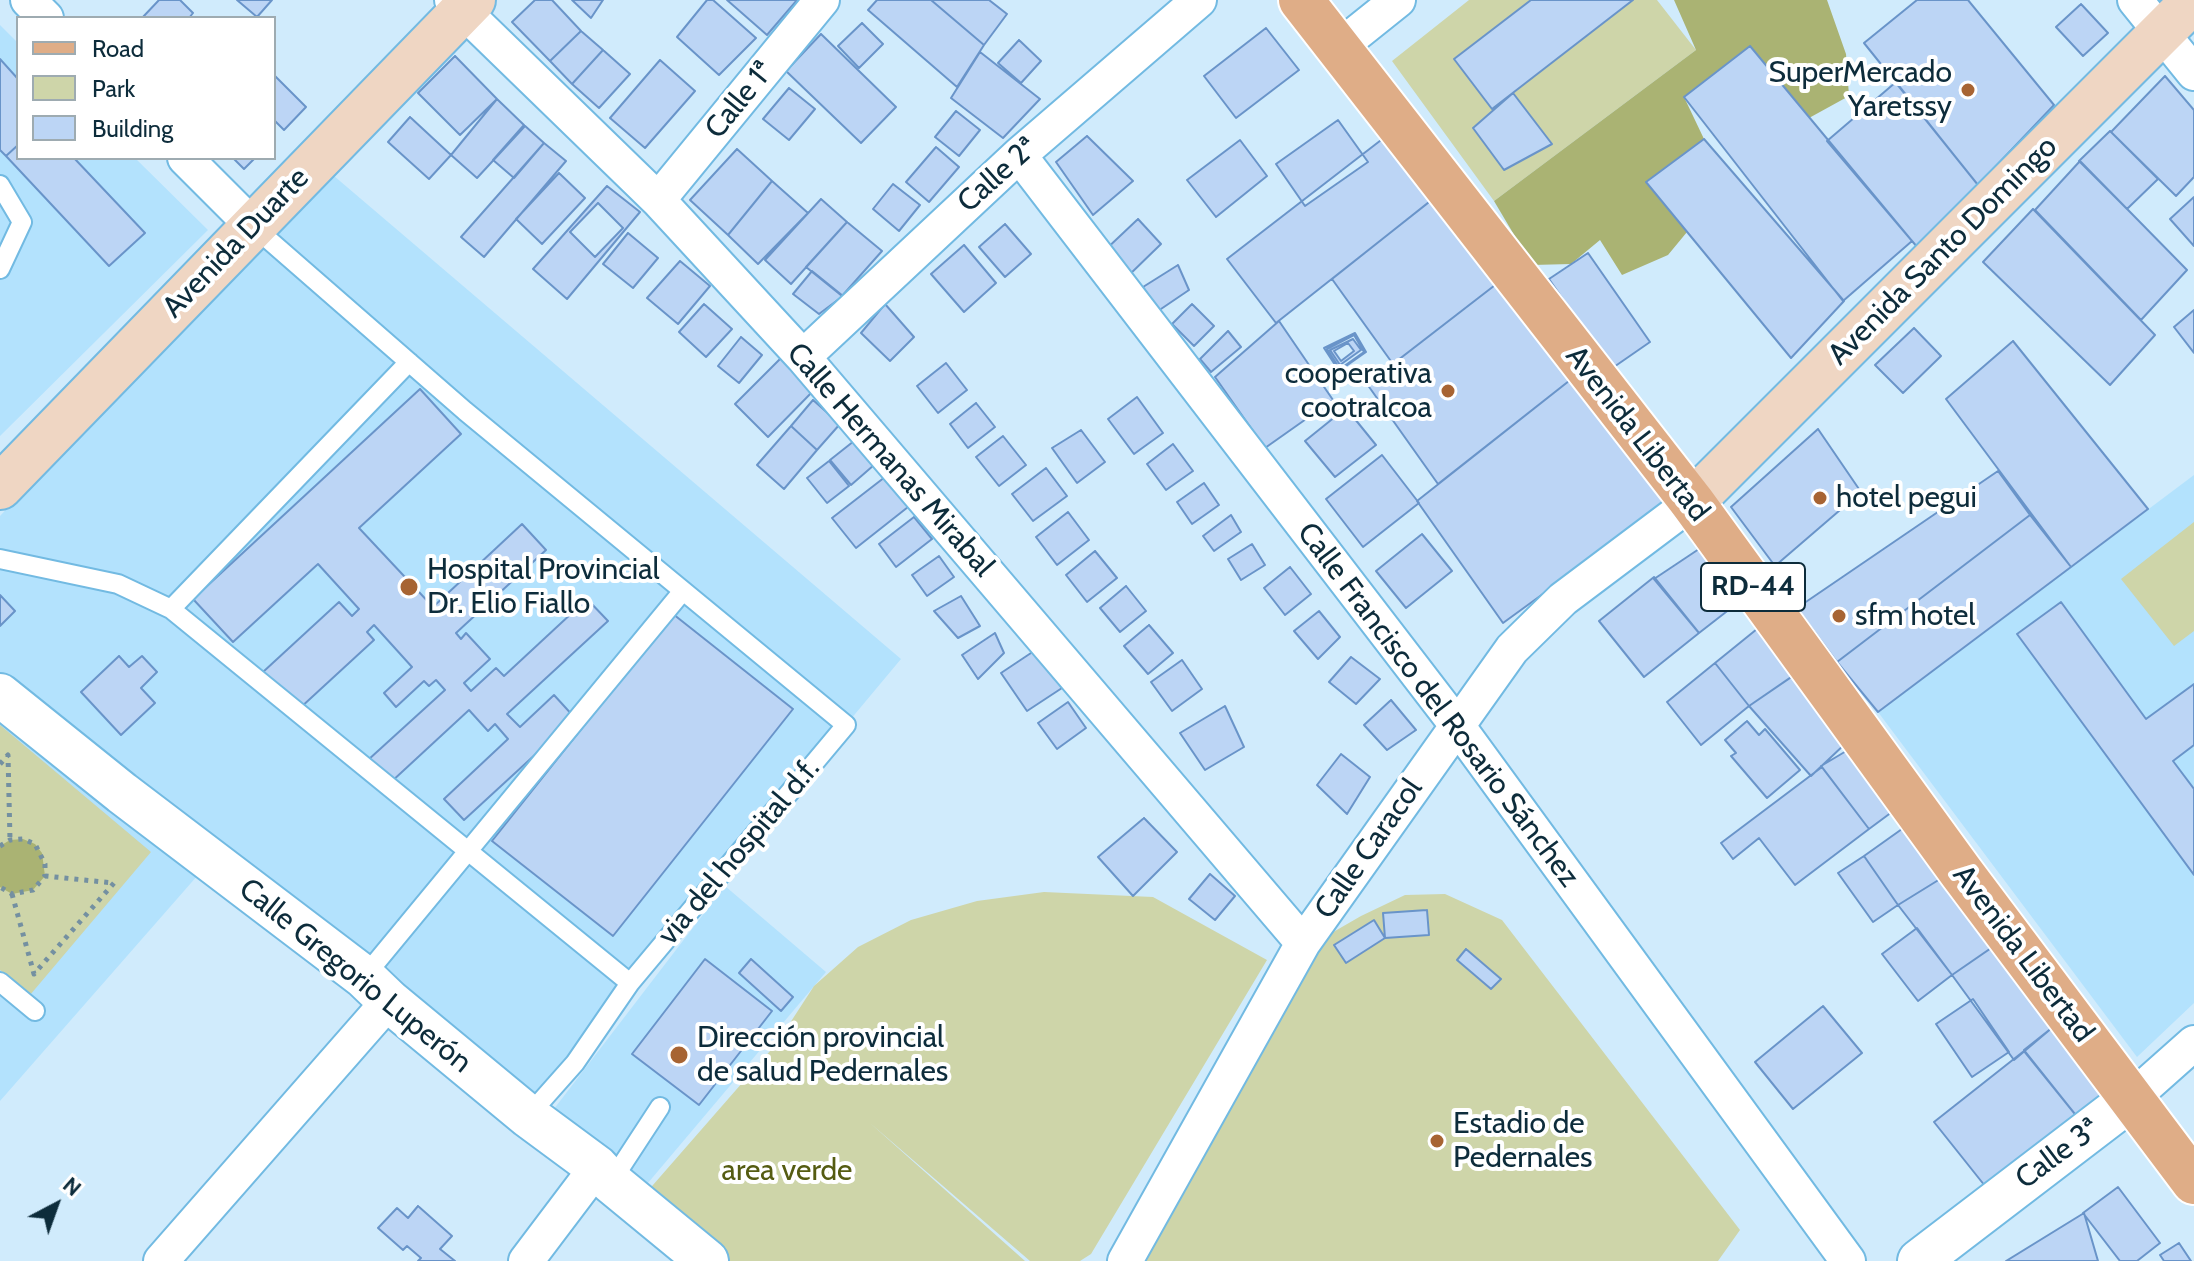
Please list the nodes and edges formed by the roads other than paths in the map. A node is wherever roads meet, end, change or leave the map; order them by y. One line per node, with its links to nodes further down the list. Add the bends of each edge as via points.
1 (28, 0): 8 (street)
2 (822, 0): 15 (street, Calle 1ª)
3 (1199, 0): 12 (street, Calle 2ª)
4 (1301, 0): 10 (main road, Avenida Libertad / RD-44)
5 (1398, 0): 10 (street)
6 (2194, 0): 9 (main road, Avenida Santo Domingo)
7 (463, 3): 15 (street, Calle Hermanas Mirabal); 16 (main road, Avenida Duarte)
8 (44, 16)
9 (2148, 16): 11 (street); 21 (main road, Avenida Santo Domingo)
10 (1338, 48): 21 (main road, Avenida Libertad / RD-44)
11 (2194, 73)
12 (1019, 155): 18 (street, Calle 2ª); 26 (street, Calle Francisco del Rosario Sánchez)
13 (187, 160): 16 (street)
14 (0, 185): 17 (lane, via 22,222)
15 (658, 200): 18 (street, Calle Hermanas Mirabal)
16 (252, 225): 19 (lane, via del hospital d.f.); 20 (main road, Avenida Duarte)
17 (0, 269)
18 (803, 357): 28 (street, Calle Hermanas Mirabal)
19 (409, 362): 23 (lane, via del hospital d.f.); 24 (lane)
20 (5, 472)
21 (1692, 502): 26 (street, Calle Caracol, via 1563,599 1512,649); 34 (main road, Avenida Libertad / RD-44)
22 (0, 559): 24 (lane, via 118,584)
23 (682, 592): 27 (lane); 30 (lane, via del hospital d.f., via 846,725)
24 (171, 609): 27 (lane)
25 (5, 708): 31 (street, Calle Gregorio Luperón)
26 (1456, 724): 28 (street, Calle Caracol); 43 (street, Calle Francisco del Rosario Sánchez)
27 (468, 852): 30 (lane); 31 (lane)
28 (1303, 943): 42 (street, Calle Caracol)
29 (0, 982): 32 (lane)
30 (630, 983): 36 (lane, via 575,1063)
31 (377, 989): 36 (street, Calle Gregorio Luperón); 39 (street)
32 (35, 1011)
33 (2194, 1043): 34 (street, Calle 3ª)
34 (2131, 1099): 38 (main road, Avenida Libertad / RD-44); 44 (street, Calle 3ª)
35 (660, 1107): 37 (lane)
36 (528, 1116): 37 (street, Calle Gregorio Luperón)
37 (604, 1175): 40 (street); 41 (street, Calle Gregorio Luperón)
38 (2194, 1182)
39 (161, 1261)
40 (526, 1261)
41 (707, 1261)
42 (1125, 1261)
43 (1848, 1261)
44 (1919, 1261)

